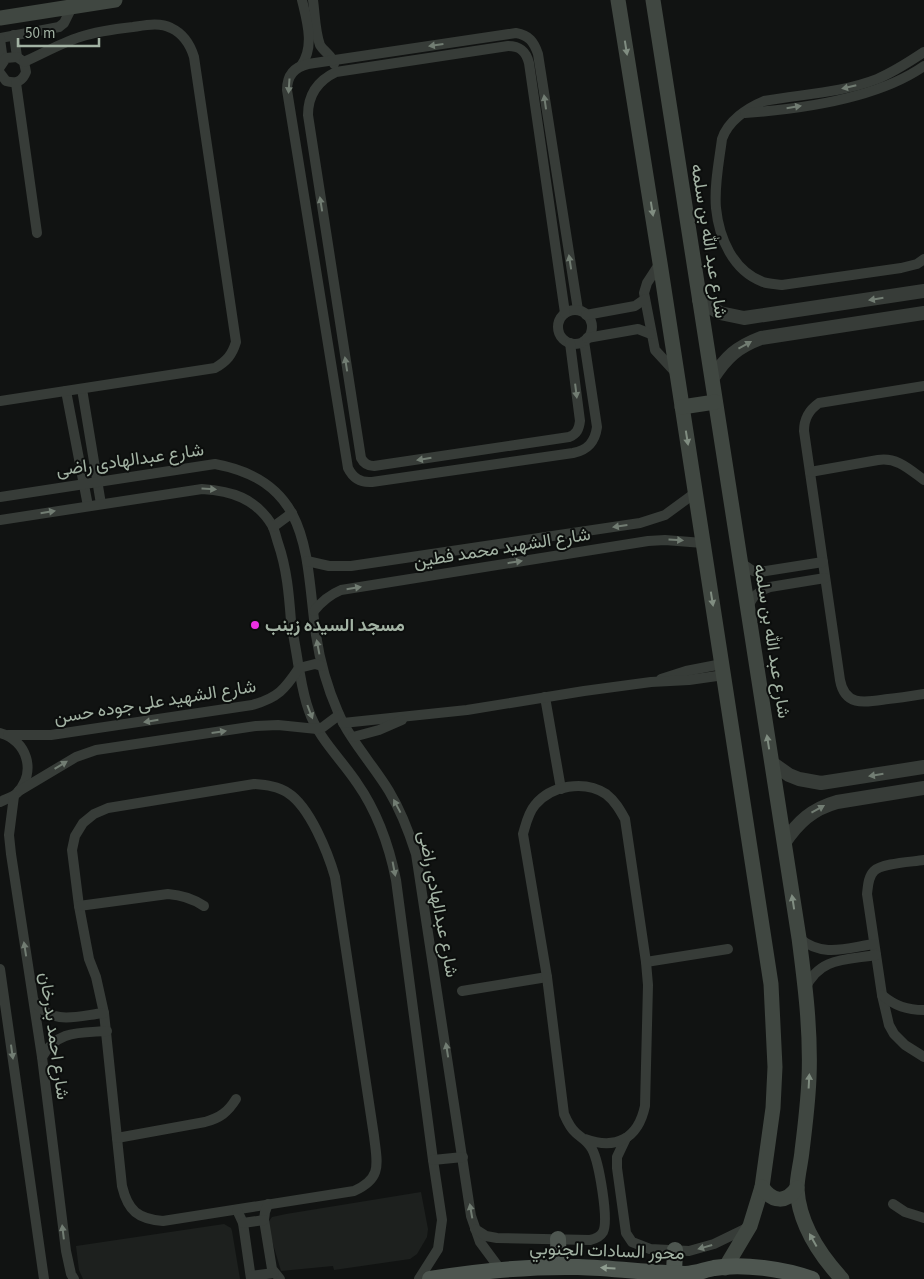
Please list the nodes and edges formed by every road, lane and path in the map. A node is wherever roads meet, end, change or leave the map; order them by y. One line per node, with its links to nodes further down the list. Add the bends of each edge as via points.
1 (115, 0): 6 (main road)
2 (302, 0): 14 (street, via 309,42)
3 (313, 0): 12 (street, via 319,41 324,52)
4 (618, 0): 25 (main road, one-way to 25)
5 (653, 0): 28 (main road, شارع عبد الله بن سلمه)
6 (72, 7): 7 (main road); 8 (street, via 59,28)
7 (0, 18)
8 (14, 35): 9 (street); 11 (street)
9 (0, 38): 13 (street)
10 (924, 52): 18 (street)
11 (21, 60): 13 (street, via 10,57); 19 (street, via 26,72); 38 (street, via 100,31 158,24 182,34 194,57 236,331 233,353 215,368)
12 (334, 60): 14 (street); 16 (street); 20 (street, one-way to 12, via 538,54 532,41 522,34)
13 (2, 64)
14 (301, 66): 23 (street, one-way to 23, via 290,76 287,90)
15 (924, 66): 18 (street, via 900,80)
16 (336, 72): 20 (street, via 514,46 528,57); 22 (street, one-way to 16, via 308,106 314,89)
17 (0, 73): 19 (street, via 6,81)
18 (882, 82): 24 (street, via 764,101 728,126 722,139 716,188 719,227 735,262 748,274 764,282 782,285 901,268)
19 (16, 83): 21 (street)
20 (543, 125): 29 (street, one-way to 20); 30 (street)
21 (37, 233)
22 (328, 248): 23 (street); 44 (street, one-way to 22, via 374,466 360,458)
23 (314, 250): 46 (street, via 351,473 360,481 372,482)
24 (924, 260)
25 (660, 264): 27 (street, via 647,283); 35 (main road)
26 (924, 291): 28 (street, one-way to 28, via 744,318 720,313)
27 (645, 299): 29 (street, via 635,306); 32 (street)
28 (699, 300): 36 (main road, شارع عبد الله بن سلمه)
29 (582, 312): 30 (street, via 571,310); 33 (street, via 592,329)
30 (565, 313): 34 (street, via 558,327 561,337)
31 (924, 313): 36 (street, one-way to 31, via 732,353 761,338)
32 (651, 334): 33 (street, via 638,330); 35 (street, via 655,350)
33 (586, 339): 34 (street); 45 (street, via 596,428 592,442 581,451)
34 (570, 343): 43 (street, one-way to 43, via 580,421 578,431 569,437)
35 (677, 374): 42 (main road)
36 (712, 379): 41 (main road, شارع عبد الله بن سلمه)
37 (924, 386): 47 (street, via 826,401 814,407 804,424)
38 (82, 388): 39 (street); 49 (street)
39 (66, 391): 40 (street); 50 (street)
40 (0, 401)
41 (715, 402): 42 (main road); 60 (main road, شارع عبد الله بن سلمه)
42 (682, 407): 51 (main road, one-way to 51)
43 (487, 449): 44 (street); 45 (street)
44 (458, 454): 46 (street)
45 (489, 466): 46 (street)
46 (460, 470)
47 (810, 472): 48 (street, via 889,459 900,462); 61 (street)
48 (924, 480)
49 (98, 481): 50 (street, شارع عبدالهادى راضى); 53 (street); 55 (street, شارع عبدالهادى راضى, via 216,464 253,475 269,485)
50 (84, 483): 52 (street, شارع عبدالهادى راضى); 54 (street)
51 (695, 494): 58 (main road); 59 (street, شارع الشهيد محمد فطين, one-way to 59, via 665,514 640,523 351,566)
52 (0, 497)
53 (102, 504): 54 (street, شارع عبدالهادى راضى); 57 (street, شارع عبدالهادى راضى, one-way to 57, via 202,488 223,490 261,510)
54 (88, 506): 56 (street, شارع عبدالهادى راضى, one-way to 54)
55 (292, 513): 57 (street); 59 (street, شارع عبدالهادى راضى, via 305,544)
56 (0, 520)
57 (273, 527): 66 (street, شارع عبدالهادى راضى, via 286,572)
58 (703, 543): 63 (street, شارع الشهيد محمد فطين, one-way to 58, via 331,594 341,590 648,541); 67 (main road, one-way to 67)
59 (307, 562): 63 (street, شارع عبدالهادى راضى)
60 (740, 562): 61 (street, via 760,572); 64 (main road, شارع عبد الله بن سلمه)
61 (823, 562): 62 (street)
62 (825, 578): 64 (street, via 762,590 750,602); 68 (street, via 841,686 847,696 863,703)
63 (314, 611): 65 (street, شارع عبدالهادى راضى, one-way to 63)
64 (748, 611): 75 (main road, شارع عبد الله بن سلمه, one-way to 64)
65 (322, 666): 66 (street, via 315,664); 71 (street, شارع عبدالهادى راضى)
66 (299, 668): 72 (street, شارع عبدالهادى راضى, one-way to 72, via 302,689); 73 (street, شارع الشهيد على جوده حسن, one-way to 73, via 282,692 268,701 252,705 58,734)
67 (723, 670): 69 (street, via 686,671 651,682); 107 (main road, via 772,992 773,1108)
68 (924, 694)
69 (546, 697): 70 (street); 78 (street)
70 (410, 717): 71 (street); 74 (street)
71 (341, 719): 72 (street); 74 (street, شارع عبدالهادى راضى)
72 (317, 729): 79 (street, one-way to 72, via 76,757 96,750 256,726); 106 (street, شارع عبدالهادى راضى, one-way to 106, via 372,806 391,855)
73 (4, 734): 79 (street, شارع احمد بدرخان, via 18,743 26,754 26,780)
74 (353, 737): 105 (street, شارع عبدالهادى راضى, one-way to 74, via 416,854 400,811)
75 (772, 763): 76 (street, one-way to 75, via 821,783 794,778); 81 (main road, شارع عبد الله بن سلمه)
76 (924, 767)
77 (924, 788): 81 (street, one-way to 77, via 801,820 824,805)
78 (561, 789): 89 (street, via 576,786 606,794 618,805 625,819); 91 (street, via 534,805 526,819 523,834)
79 (17, 793): 80 (street); 95 (street, شارع احمد بدرخان, one-way to 79, via 9,835)
80 (0, 802)
81 (784, 843): 85 (main road, شارع عبد الله بن سلمه, one-way to 81)
82 (924, 860): 86 (street, via 884,866 874,871 868,881)
83 (79, 906): 84 (street, via 168,894 181,895); 97 (street); 109 (street, via 72,850 79,829 94,814 108,808 254,784 287,792 301,803 325,848 335,877 377,1162 375,1175 366,1186 354,1191)
84 (204, 906)
85 (799, 938): 86 (street, via 813,947 830,951); 92 (main road, شارع عبد الله بن سلمه)
86 (874, 944): 88 (street)
87 (728, 948): 89 (street)
88 (876, 955): 92 (street, via 823,966 815,972); 94 (street)
89 (646, 962): 103 (street, via 645,1106 636,1130)
90 (0, 969): 127 (street, one-way to 127)
91 (547, 977): 93 (street); 104 (street, via 564,1114 568,1125)
92 (805, 989): 108 (main road, شارع عبد الله بن سلمه, one-way to 92, via 809,1078)
93 (462, 991)
94 (882, 995): 96 (street, via 900,1007); 100 (street, via 894,1034)
95 (33, 1000): 97 (street, via 52,1016 65,1018); 99 (street, شارع احمد بدرخان)
96 (924, 1010)
97 (104, 1013): 98 (street)
98 (107, 1030): 99 (street, via 57,1038); 102 (street)
99 (42, 1057): 128 (street, شارع احمد بدرخان, one-way to 99, via 66,1251)
100 (924, 1057)
101 (236, 1099): 102 (street, via 229,1110 206,1122)
102 (117, 1138): 111 (street, via 124,1194 135,1213 148,1220 163,1221)
103 (626, 1138): 104 (street, via 598,1144); 115 (street, via 617,1157)
104 (585, 1139): 116 (street, via 600,1169)
105 (463, 1156): 106 (street); 118 (street, شارع عبدالهادى راضى, one-way to 105)
106 (433, 1160): 129 (street, شارع عبدالهادى راضى, via 442,1220 438,1249)
107 (762, 1187): 108 (main road, via 775,1199 784,1199); 117 (main road)
108 (797, 1188): 132 (main road, شارع عبد الله بن سلمه, one-way to 108, via 810,1236)
109 (268, 1204): 111 (street); 113 (street)
110 (893, 1204): 112 (street)
111 (237, 1210): 114 (street)
112 (924, 1218)
113 (264, 1220): 114 (street); 125 (street, via 272,1269)
114 (243, 1223): 126 (street)
115 (624, 1224): 116 (street); 120 (street, via 628,1238 637,1245)
116 (604, 1226): 119 (street, via 602,1234 594,1239)
117 (750, 1226): 120 (street, one-way to 120, via 714,1244 688,1251); 124 (main road)
118 (475, 1229): 119 (street, via 497,1238); 122 (street, شارع عبدالهادى راضى)
119 (558, 1239): 121 (main road)
120 (675, 1250): 123 (main road)
121 (559, 1267): 122 (main road, محور السادات الجنوبي); 123 (main road, محور السادات الجنوبي, one-way to 121)
122 (500, 1270): 130 (main road, محور السادات الجنوبي)
123 (674, 1272): 124 (main road, محور السادات الجنوبي, via 698,1273 715,1268)
124 (723, 1273): 131 (main road, محور السادات الجنوبي, via 772,1269)
125 (277, 1276): 126 (street)
126 (251, 1278)
127 (44, 1279)
128 (74, 1279)
129 (419, 1279)
130 (430, 1279)
131 (812, 1279)
132 (842, 1279)

